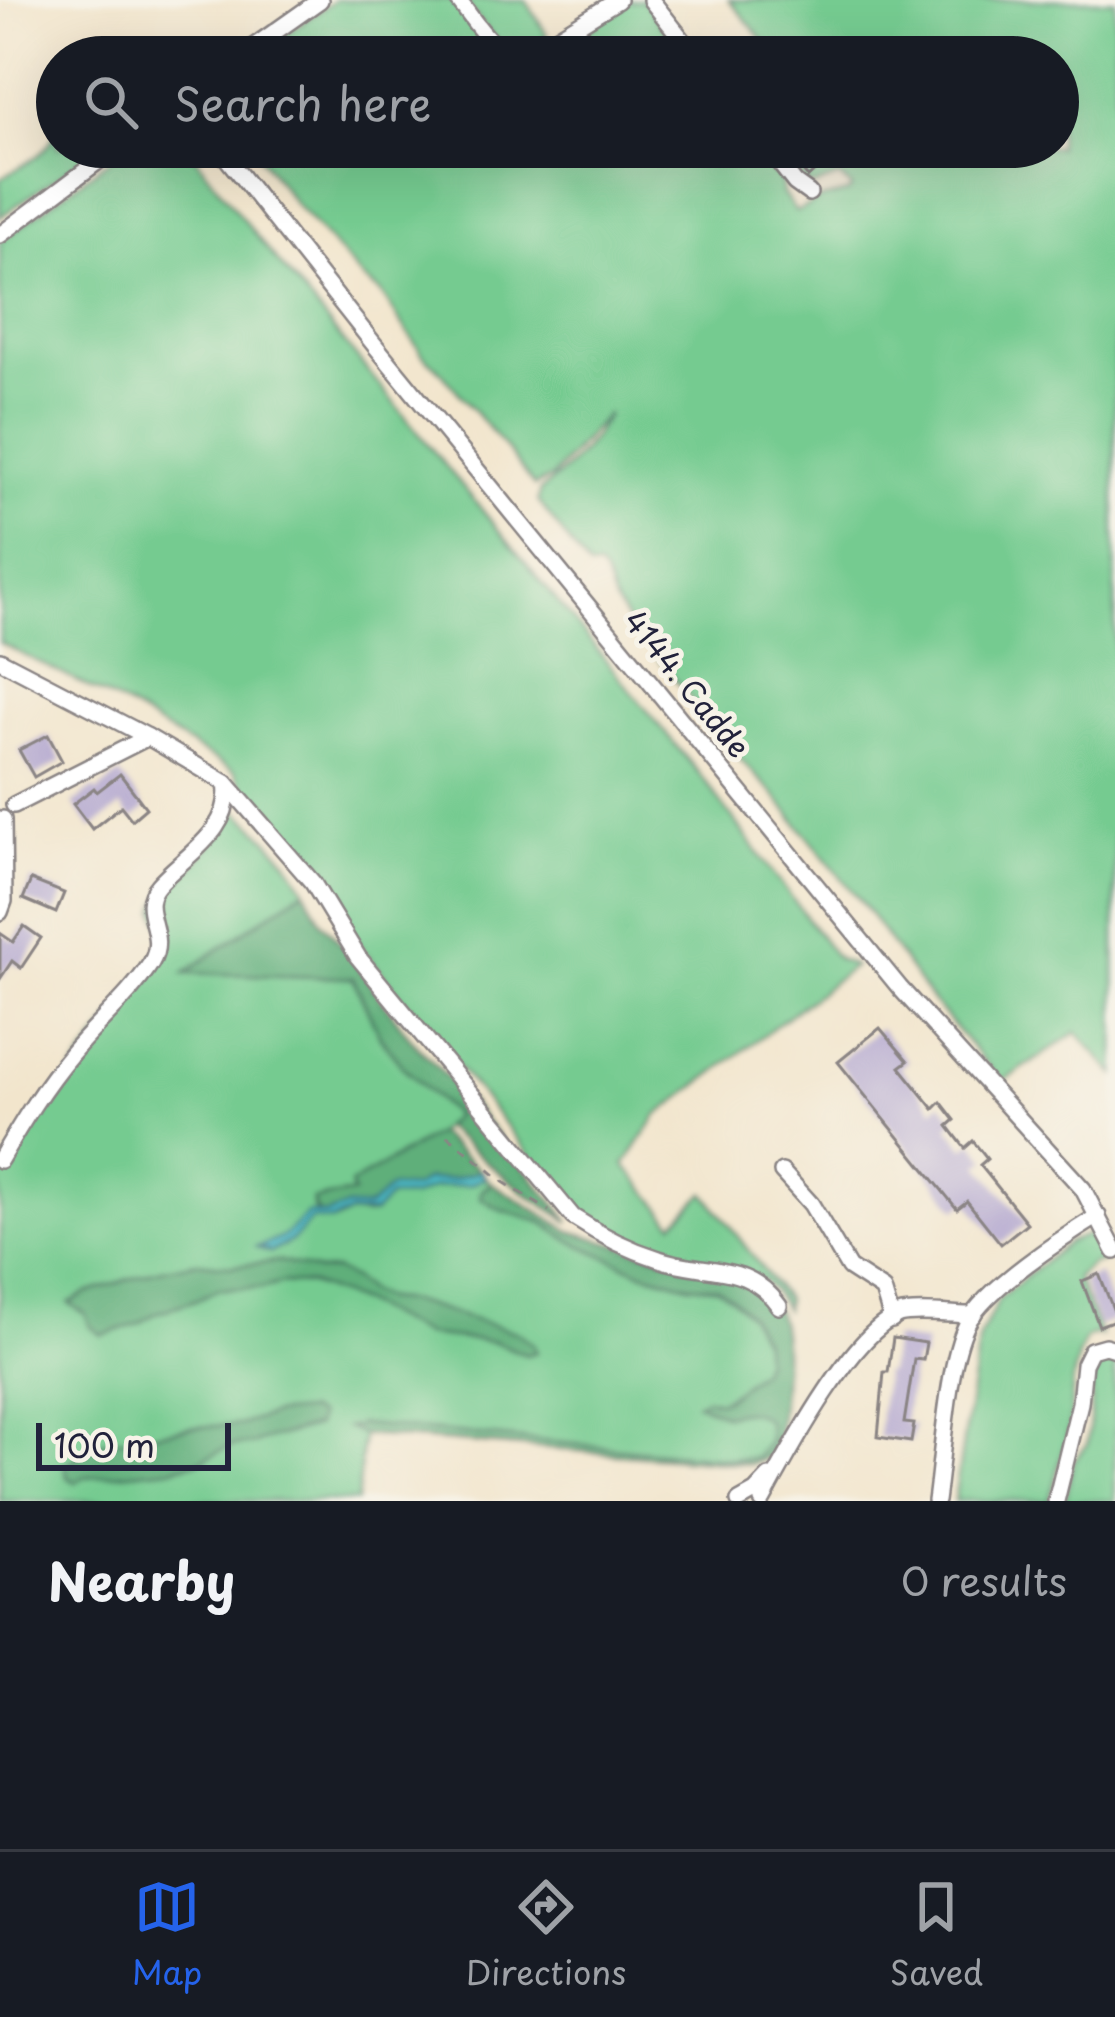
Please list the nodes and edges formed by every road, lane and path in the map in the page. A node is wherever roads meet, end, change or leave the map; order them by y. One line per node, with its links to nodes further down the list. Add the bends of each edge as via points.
1 (320, 0): 5 (street)
2 (458, 0): 6 (street)
3 (618, 0): 7 (street)
4 (651, 0): 8 (street)
5 (269, 36)
6 (487, 36)
7 (557, 36)
8 (679, 36)
9 (89, 168): 13 (street)
10 (235, 168): 23 (street, 4144. Cadde, via 900,988)
11 (783, 168): 12 (street)
12 (809, 194)
13 (0, 235)
14 (0, 660): 15 (street)
15 (148, 737): 16 (street); 17 (street)
16 (226, 783): 20 (street, via 212,833 148,903 158,934 148,967 50,1082); 25 (street, via 573,1217 661,1261 753,1280)
17 (4, 810): 18 (street)
18 (0, 912)
19 (447, 1135): 22 (path)
20 (0, 1160)
21 (782, 1172): 27 (street, via 849,1268 883,1290)
22 (556, 1216)
23 (1098, 1216): 24 (street, 4144. Cadde); 26 (street, via 1052,1244)
24 (1115, 1251)
25 (779, 1306)
26 (974, 1315): 27 (street); 32 (street, via 953,1376)
27 (892, 1320): 29 (street, via 848,1360)
28 (1115, 1349): 33 (street, via 1091,1350 1084,1364)
29 (787, 1456): 30 (street); 31 (street)
30 (739, 1501)
31 (762, 1501)
32 (936, 1501)
33 (1056, 1501)

